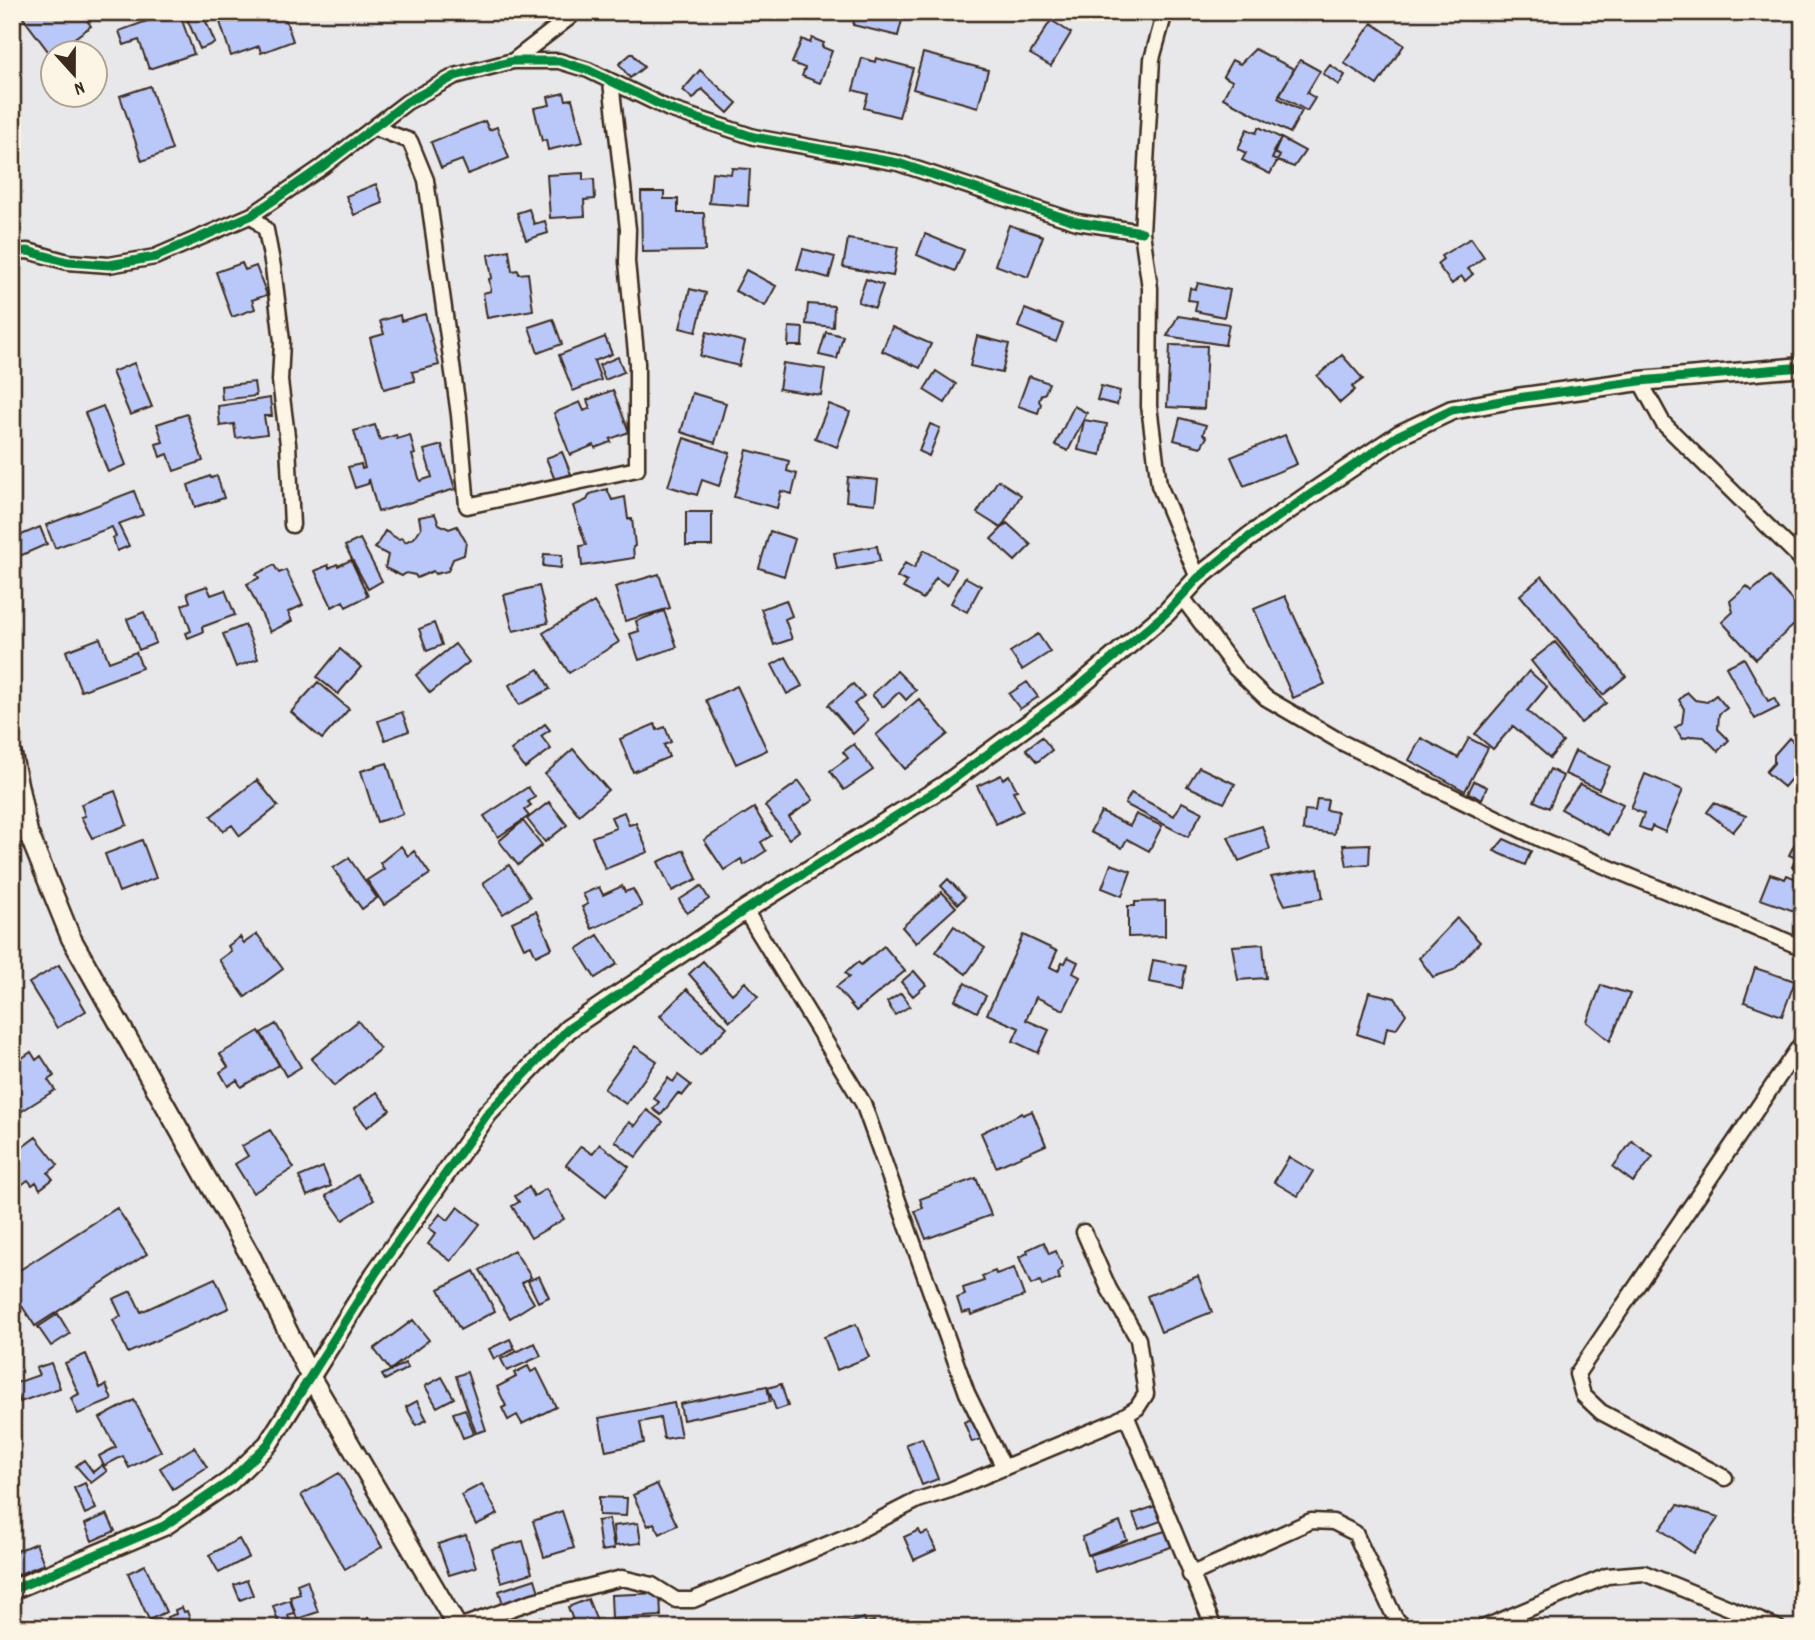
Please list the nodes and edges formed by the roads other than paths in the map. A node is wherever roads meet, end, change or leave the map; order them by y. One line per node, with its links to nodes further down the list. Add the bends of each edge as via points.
1 (572, 12): 3 (street)
2 (1165, 12): 7 (street, via 1152,59)
3 (513, 61): 4 (street, via 559,61); 5 (street, via 455,76 407,102)
4 (611, 82): 5 (street, via 628,229 638,469 467,506 426,180 410,141); 7 (street, via 669,110 754,137 898,163 1077,222)
5 (375, 128): 6 (street)
6 (252, 215): 8 (street, via 156,257 109,265); 11 (street, via 266,230 273,267 282,341 280,381)
7 (1142, 232): 13 (street, via 1150,288 1149,406 1159,485)
8 (12, 252)
9 (1803, 367): 10 (street)
10 (1640, 381): 12 (street, via 1663,423); 13 (street, via 1452,410 1399,435 1249,537)
11 (292, 526)
12 (1803, 561)
13 (1198, 578): 14 (street)
14 (1181, 596): 16 (street, via 1075,690 944,786); 17 (street, via 1235,668 1266,698 1343,743 1540,839)
15 (12, 755): 20 (street, via 28,832 71,938 252,1259)
16 (745, 910): 20 (street, via 568,1029 488,1113); 22 (street, via 863,1103 967,1393)
17 (1803, 948)
18 (1803, 1041): 23 (street, via 1577,1374 1583,1395 1601,1412)
19 (1084, 1232): 21 (street, via 1138,1339 1146,1394)
20 (310, 1376): 25 (street, via 268,1444 230,1481 164,1526); 26 (street)
21 (1126, 1415): 22 (street); 24 (street)
22 (1004, 1468): 26 (street, via 918,1500 850,1535 693,1600 676,1600 652,1584 622,1578)
23 (1725, 1478)
24 (1190, 1574): 27 (street); 28 (street, via 1311,1521 1333,1522 1355,1533 1395,1618)
25 (12, 1590)
26 (457, 1627)
27 (1214, 1628)
28 (1405, 1628)
29 (1483, 1628): 30 (street, via 1607,1576 1644,1573)
30 (1778, 1628)

